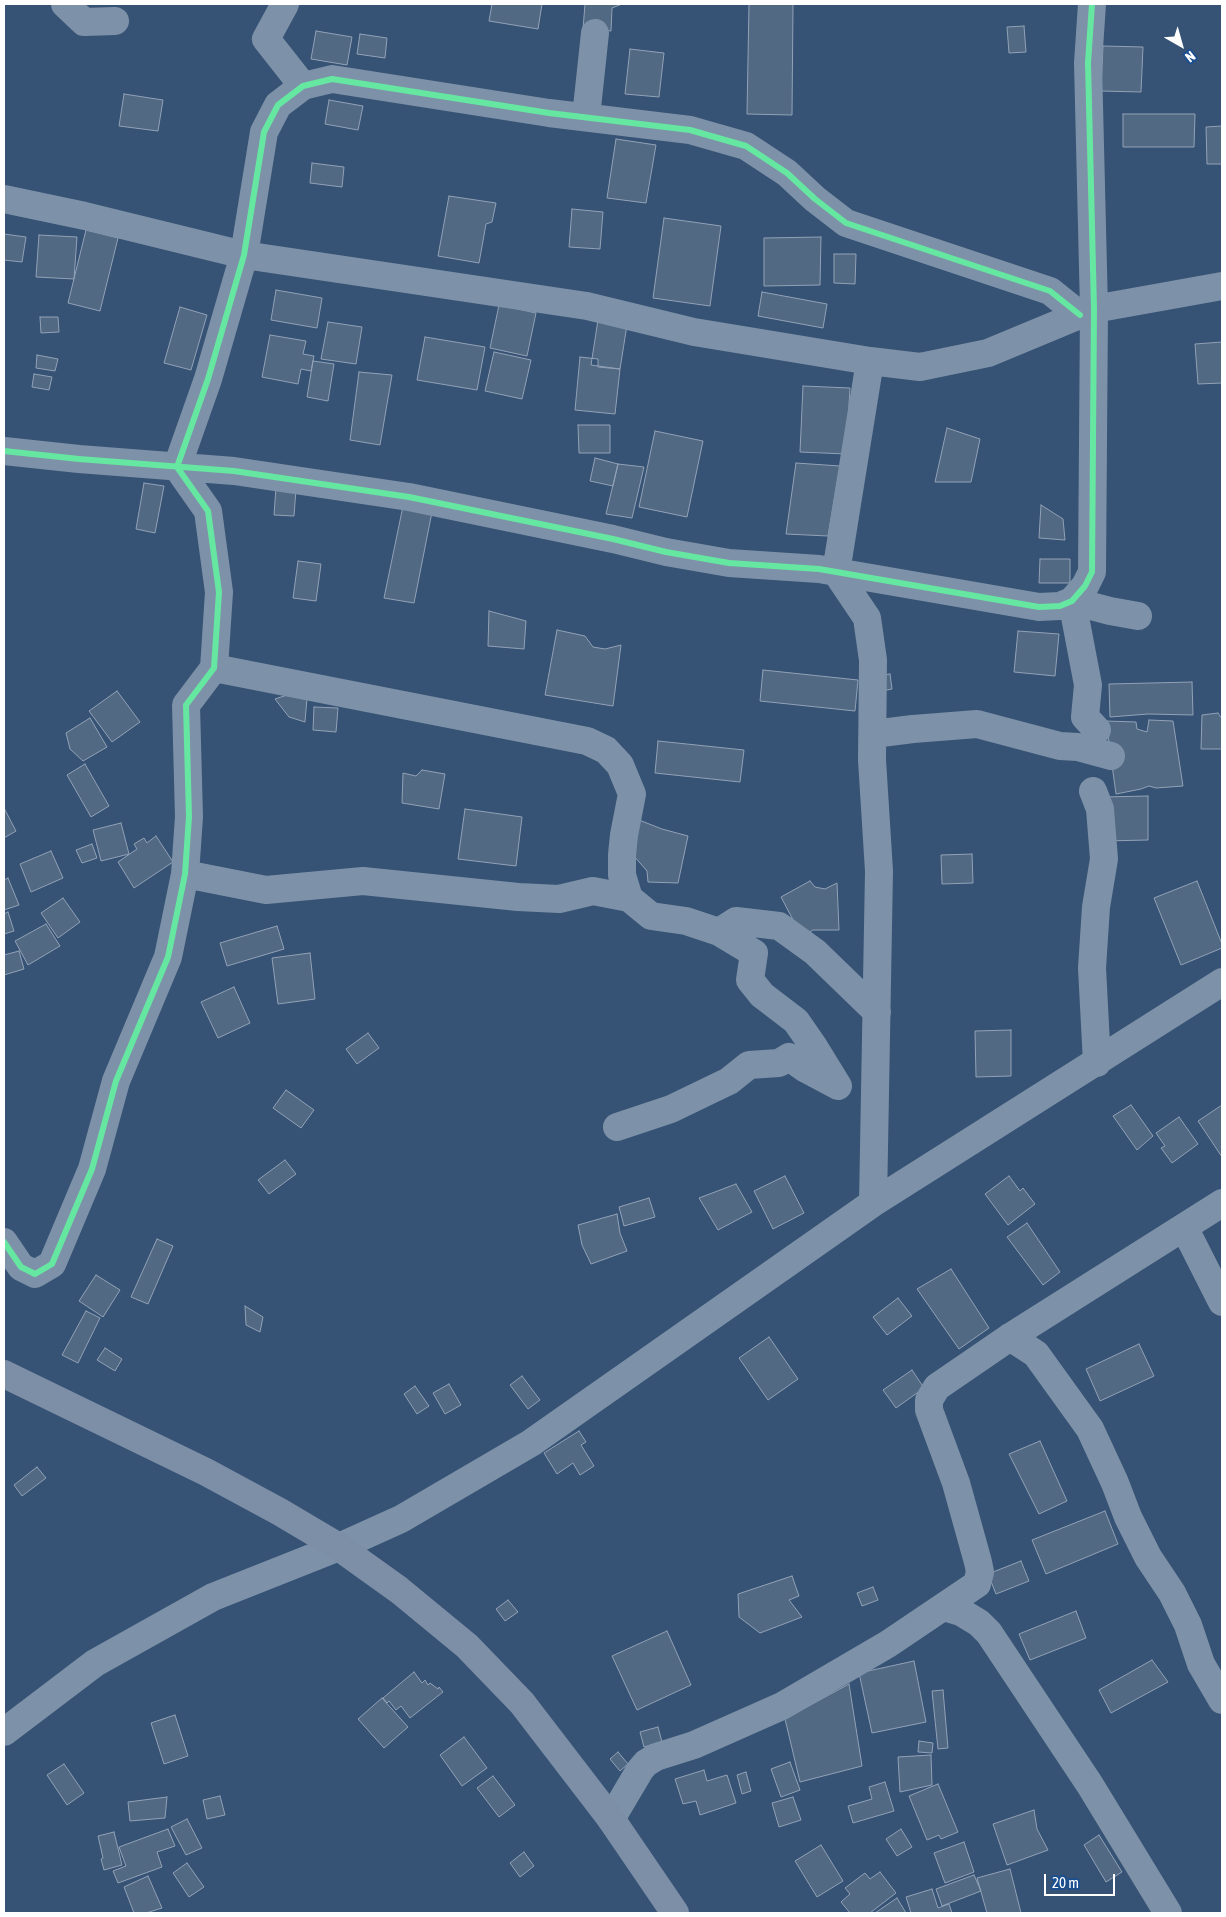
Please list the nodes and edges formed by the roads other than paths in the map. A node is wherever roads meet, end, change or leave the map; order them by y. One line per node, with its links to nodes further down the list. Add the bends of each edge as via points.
1 (65, 4): 4 (street, via 84,22)
2 (285, 4): 6 (street, via 266,39)
3 (1092, 4): 11 (street, via 1088,63)
4 (115, 20)
5 (595, 33): 7 (street)
6 (303, 86): 7 (street, via 332,80); 9 (street, via 278,105 264,132)
7 (586, 117): 11 (street, via 690,130 746,146 787,174 846,224 1050,291)
8 (4, 199): 9 (street)
9 (244, 255): 12 (street, via 587,306 694,332); 14 (street)
10 (1222, 286): 11 (street)
11 (1087, 312): 12 (street, via 988,353 920,367); 17 (street, via 1092,572)
12 (870, 361): 15 (street)
13 (4, 451): 14 (street)
14 (178, 467): 15 (street, via 234,471 409,497 729,563); 20 (street, via 208,511 219,592)
15 (836, 572): 16 (street); 19 (street)
16 (898, 583): 17 (street, via 1039,607 1060,606); 19 (street)
17 (1072, 601): 18 (street); 21 (street, via 1088,685 1085,717)
18 (1138, 616)
19 (867, 618): 22 (street, via 873,660)
20 (214, 668): 25 (street, via 186,705 189,817); 26 (street, via 587,741 606,750 620,766 632,794 622,854 622,875)
21 (1097, 730)
22 (872, 734): 23 (street, via 977,724); 29 (street, via 879,871)
23 (1111, 756)
24 (1093, 791): 30 (street, via 1100,809 1104,859 1096,907 1092,968)
25 (185, 874): 26 (street, via 266,890 363,881 518,897 559,899 593,891); 37 (street, via 168,957 116,1081 92,1169 52,1264 35,1274 21,1267)
26 (629, 898): 27 (street, via 651,916 686,920)
27 (719, 932): 29 (street, via 736,921 779,926 815,952); 31 (street, via 754,953 750,980 762,995 796,1021)
28 (1222, 982): 30 (street)
29 (877, 1012): 32 (street)
30 (1097, 1063): 34 (street)
31 (838, 1086): 32 (street); 33 (street, via 789,1057 779,1063 749,1065 729,1082 670,1109)
32 (875, 1099): 34 (street)
33 (618, 1127)
34 (873, 1203): 41 (street, via 531,1443 401,1519)
35 (1222, 1203): 36 (street)
36 (1184, 1227): 38 (street); 39 (street)
37 (4, 1242)
38 (1222, 1302)
39 (1010, 1337): 42 (street, via 937,1387 929,1400 929,1410 956,1483 978,1562 978,1584); 45 (street, via 1036,1354 1090,1429 1132,1525 1172,1593 1188,1625 1201,1664)
40 (4, 1374): 41 (main road, via 206,1472)
41 (339, 1547): 46 (street, via 213,1597 95,1663); 47 (main road, via 399,1590 467,1646 522,1703)
42 (972, 1588): 43 (street); 44 (street)
43 (944, 1607): 44 (street, via 961,1612); 47 (street, via 782,1706 646,1763)
44 (979, 1623): 49 (street, via 989,1633 1090,1785)
45 (1222, 1700)
46 (4, 1732)
47 (611, 1819): 48 (main road)
48 (675, 1913)
49 (1168, 1913)

